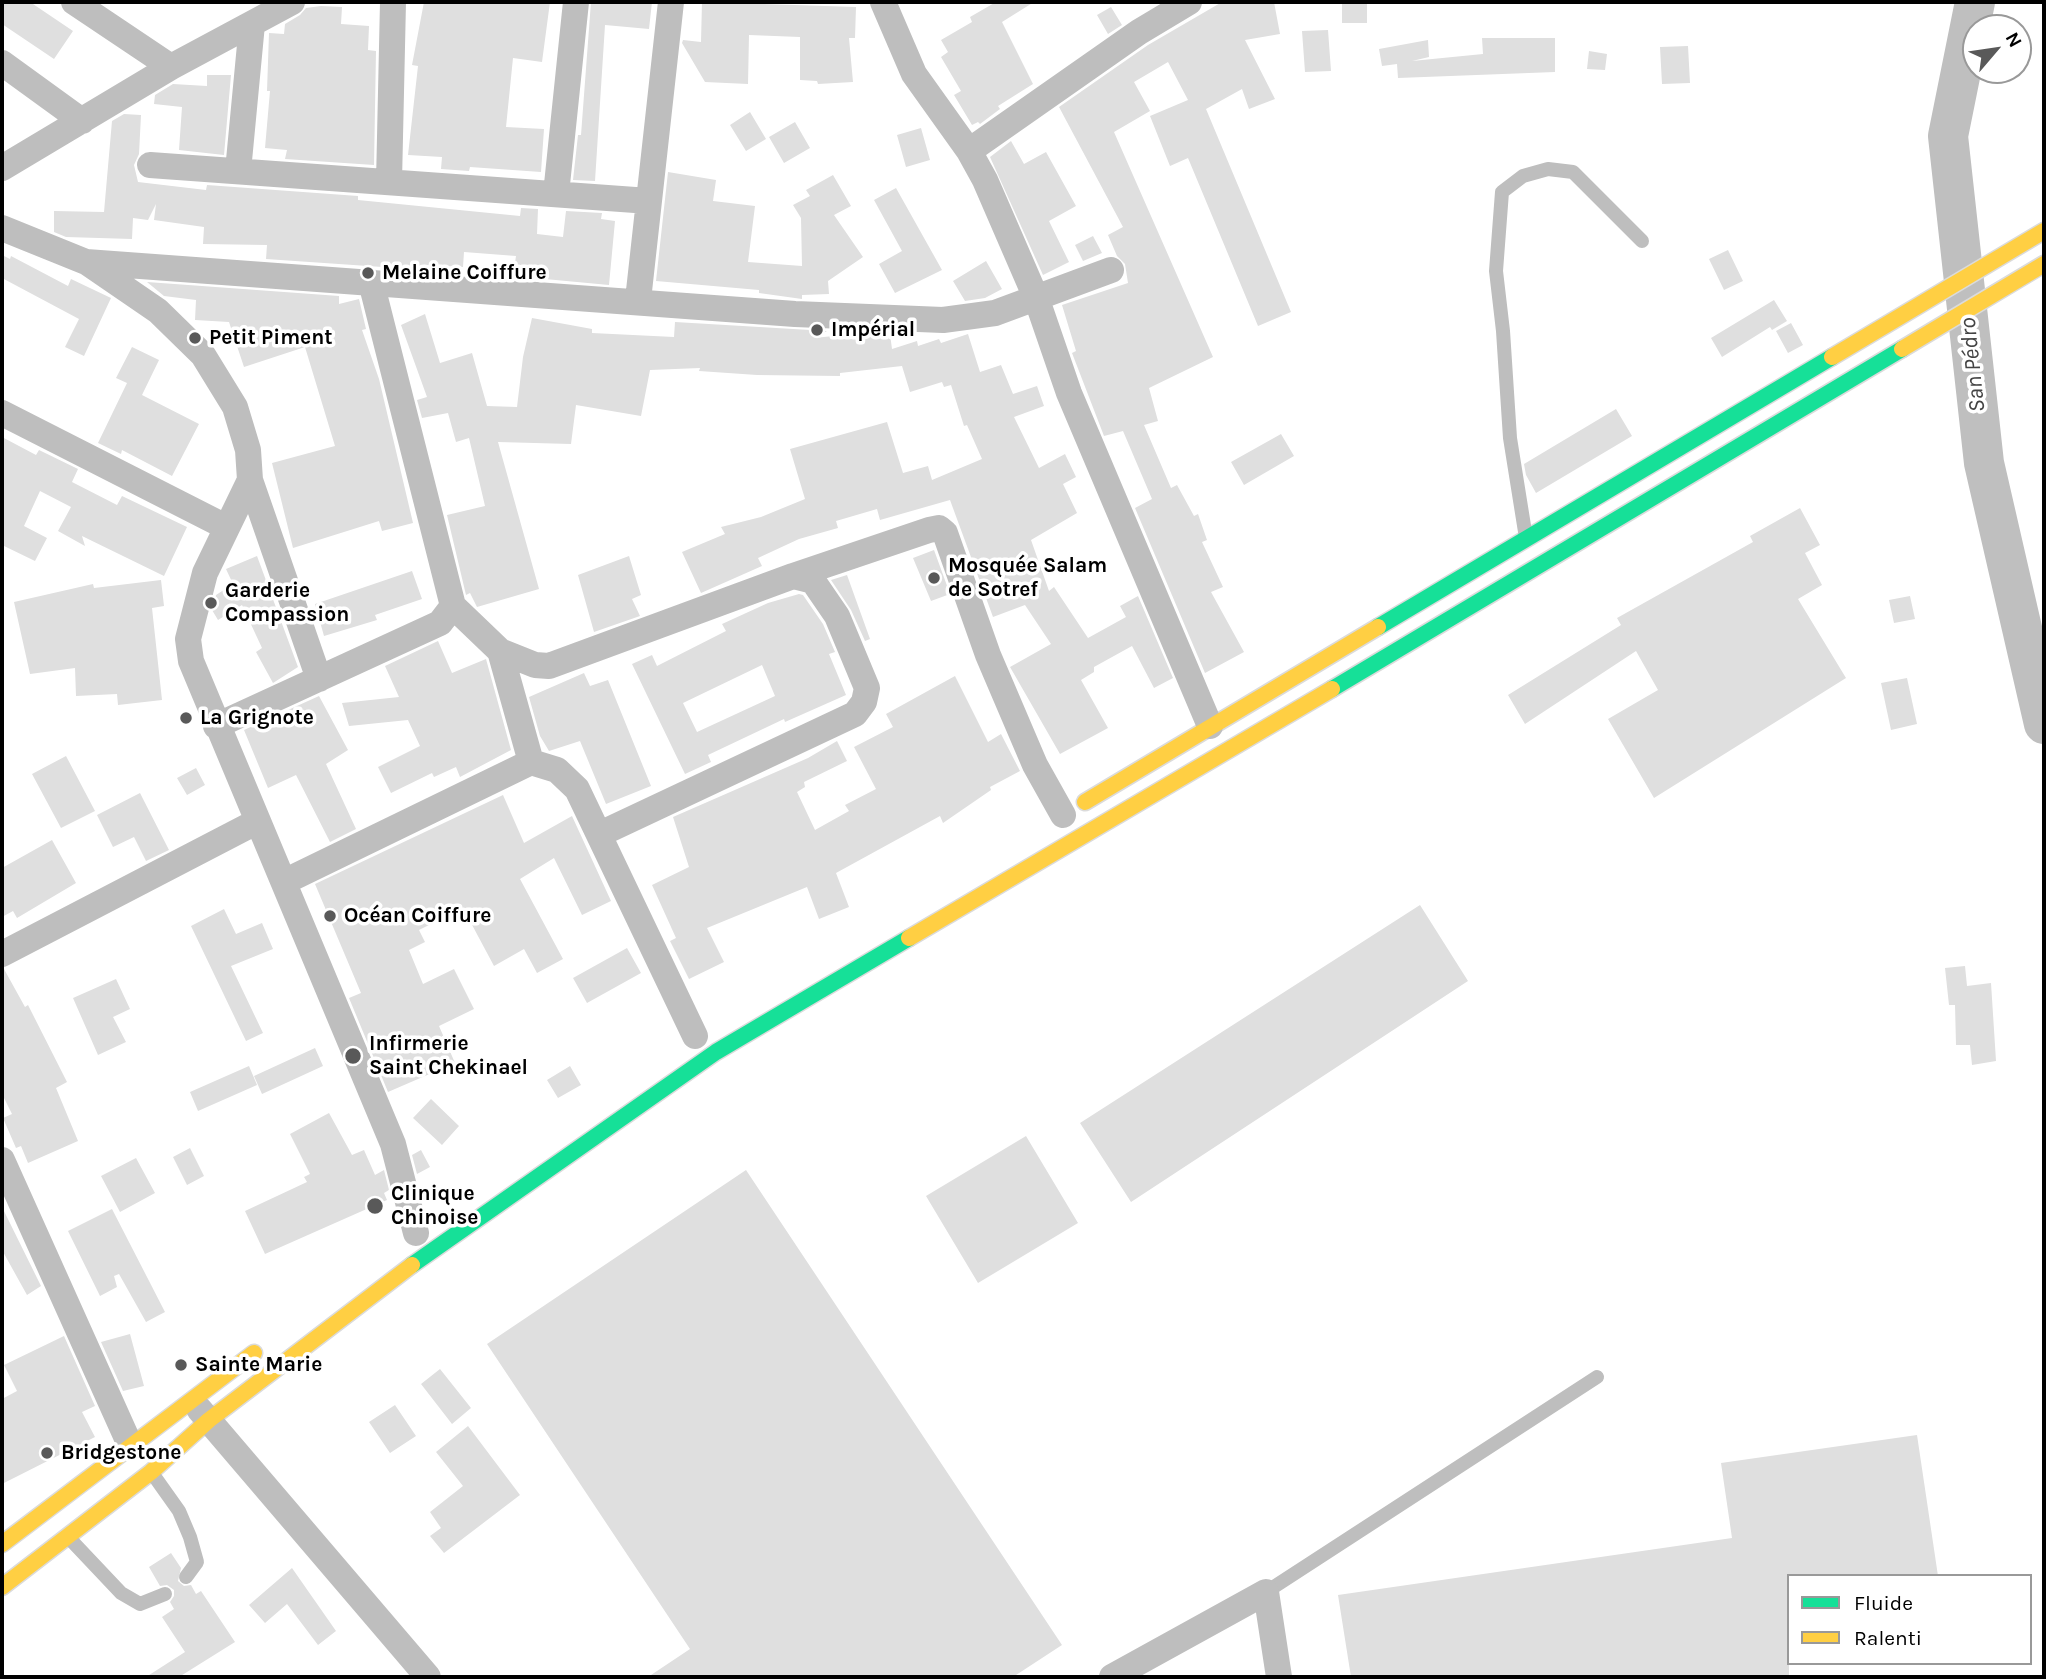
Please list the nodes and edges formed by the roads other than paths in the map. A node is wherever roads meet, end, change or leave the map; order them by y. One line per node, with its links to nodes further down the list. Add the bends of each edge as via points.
1 (75, 2): 10 (street)
2 (292, 2): 8 (street)
3 (393, 2): 16 (street)
4 (576, 2): 17 (street)
5 (671, 2): 18 (street)
6 (1189, 2): 12 (street)
7 (889, 3): 12 (street, via 914,74)
8 (252, 23): 10 (street); 15 (street)
9 (2, 63): 11 (street)
10 (171, 67): 11 (street)
11 (82, 121): 14 (street)
12 (969, 151): 27 (street)
13 (150, 165): 15 (street)
14 (2, 167)
15 (237, 171): 16 (street)
16 (389, 182): 17 (street)
17 (556, 194): 18 (street)
18 (649, 201): 26 (street)
19 (2, 228): 22 (street)
20 (2044, 231): 31 (main road)
21 (1642, 241): 31 (lane, via 1573,172 1548,169 1523,176 1502,192 1496,271 1510,438)
22 (86, 262): 25 (street); 29 (street, via 158,311 203,355 235,407 248,450)
23 (2044, 264): 32 (main road)
24 (1111, 271): 27 (street)
25 (370, 282): 26 (street); 34 (street)
26 (638, 300): 27 (street, via 795,314 943,320 995,313)
27 (1037, 300): 38 (street, via 1074,405)
28 (2, 413): 30 (street)
29 (250, 480): 30 (street); 36 (street)
30 (226, 527): 37 (street, via 205,573 188,639 191,661)
31 (1526, 540): 32 (lane); 38 (main road)
32 (1540, 567): 51 (main road, via 716,1052 414,1264)
33 (793, 576): 35 (street, via 549,666); 40 (street, via 929,530 939,528 945,533); 42 (street, via 813,581 837,615 867,688 864,702 855,714)
34 (453, 606): 35 (street); 36 (street, via 440,623)
35 (500, 651): 39 (street)
36 (319, 679): 37 (street)
37 (216, 726): 41 (street)
38 (1210, 726): 40 (main road)
39 (531, 762): 42 (street, via 557,770 577,789); 43 (street)
40 (1058, 819)
41 (258, 821): 43 (street); 44 (street)
42 (600, 834): 45 (street)
43 (286, 881): 47 (street, via 393,1144)
44 (2, 954)
45 (695, 1036)
46 (2, 1160): 52 (street)
47 (416, 1233)
48 (266, 1344): 50 (main road)
49 (1597, 1377): 58 (lane)
50 (190, 1400): 51 (street); 52 (main road)
51 (209, 1420): 53 (main road); 60 (street)
52 (130, 1445): 55 (main road)
53 (151, 1472): 54 (main road); 56 (lane, via 179,1511 190,1537 197,1562)
54 (69, 1537): 57 (main road); 59 (lane, via 121,1593 139,1604)
55 (2, 1544)
56 (186, 1577)
57 (2, 1587)
58 (1266, 1592): 61 (street); 62 (street)
59 (165, 1594)
60 (428, 1677)
61 (1112, 1677)
62 (1279, 1677)

